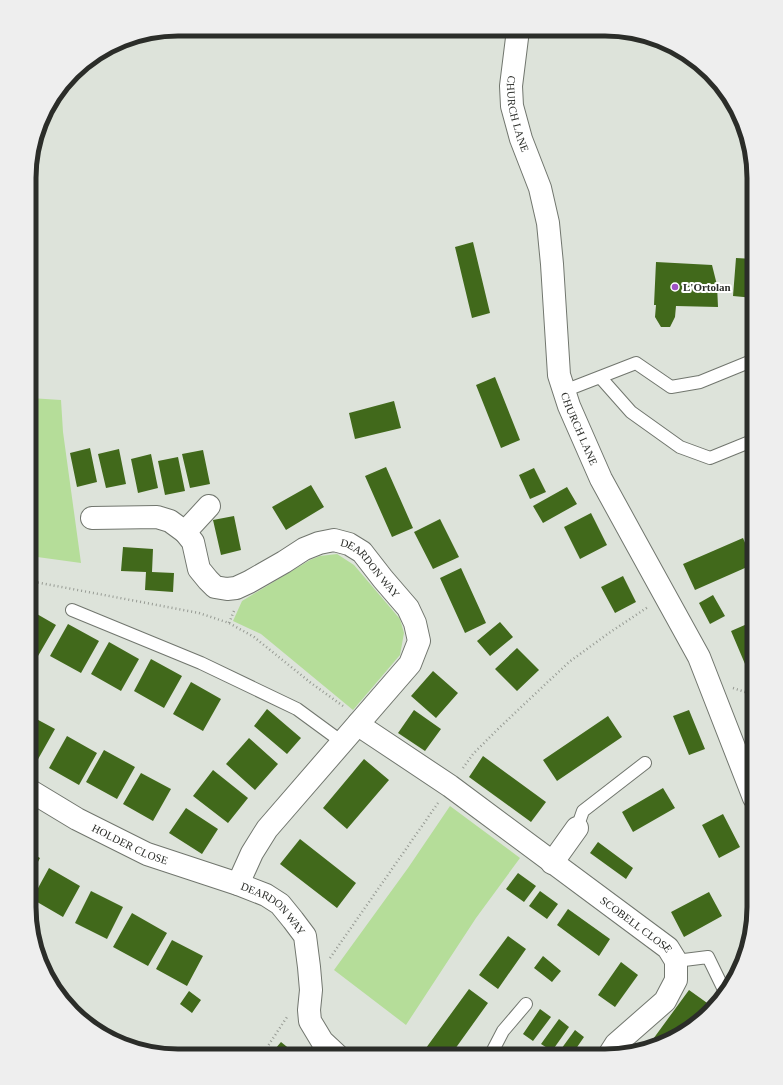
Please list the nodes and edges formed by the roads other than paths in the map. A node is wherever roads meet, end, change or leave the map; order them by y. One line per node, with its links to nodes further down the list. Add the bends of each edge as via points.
1 (517, 36): 4 (street, CHURCH LANE, via 511,86 512,106 521,139 540,188 548,224 559,375)
2 (747, 363): 3 (lane, via 700,382 671,387 636,363)
3 (600, 377): 4 (lane); 5 (lane, via 631,412 680,447 710,458)
4 (564, 391): 13 (street, CHURCH LANE, via 568,406 601,479 699,657)
5 (747, 443)
6 (209, 506): 8 (street)
7 (92, 518): 8 (street, DEARDON WAY, via 157,517 170,521)
8 (185, 532): 10 (street, DEARDON WAY, via 193,542 199,569 215,587 227,589 249,582 304,549 319,543 334,540 349,544 362,552 408,608 415,623 418,641 410,664)
9 (72, 610): 11 (lane, via 201,663 297,709)
10 (359, 723): 11 (street, DEARDON WAY); 16 (street, SCOBELL CLOSE, via 450,786)
11 (342, 742): 17 (street, DEARDON WAY, via 267,830 252,853)
12 (645, 763): 15 (lane, via 583,811)
13 (747, 779)
14 (36, 794): 17 (street, HOLDER CLOSE, via 77,819 147,854)
15 (577, 828): 16 (street)
16 (552, 863): 18 (street, SCOBELL CLOSE, via 668,948)
17 (238, 884): 21 (street, DEARDON WAY, via 266,895 280,904 305,936 310,967 310,1021 322,1042)
18 (676, 961): 19 (lane, via 708,957); 23 (street, SCOBELL CLOSE, via 676,980 665,1000)
19 (722, 987)
20 (526, 1004): 22 (lane, via 503,1031)
21 (330, 1049)
22 (494, 1049)
23 (613, 1049)

